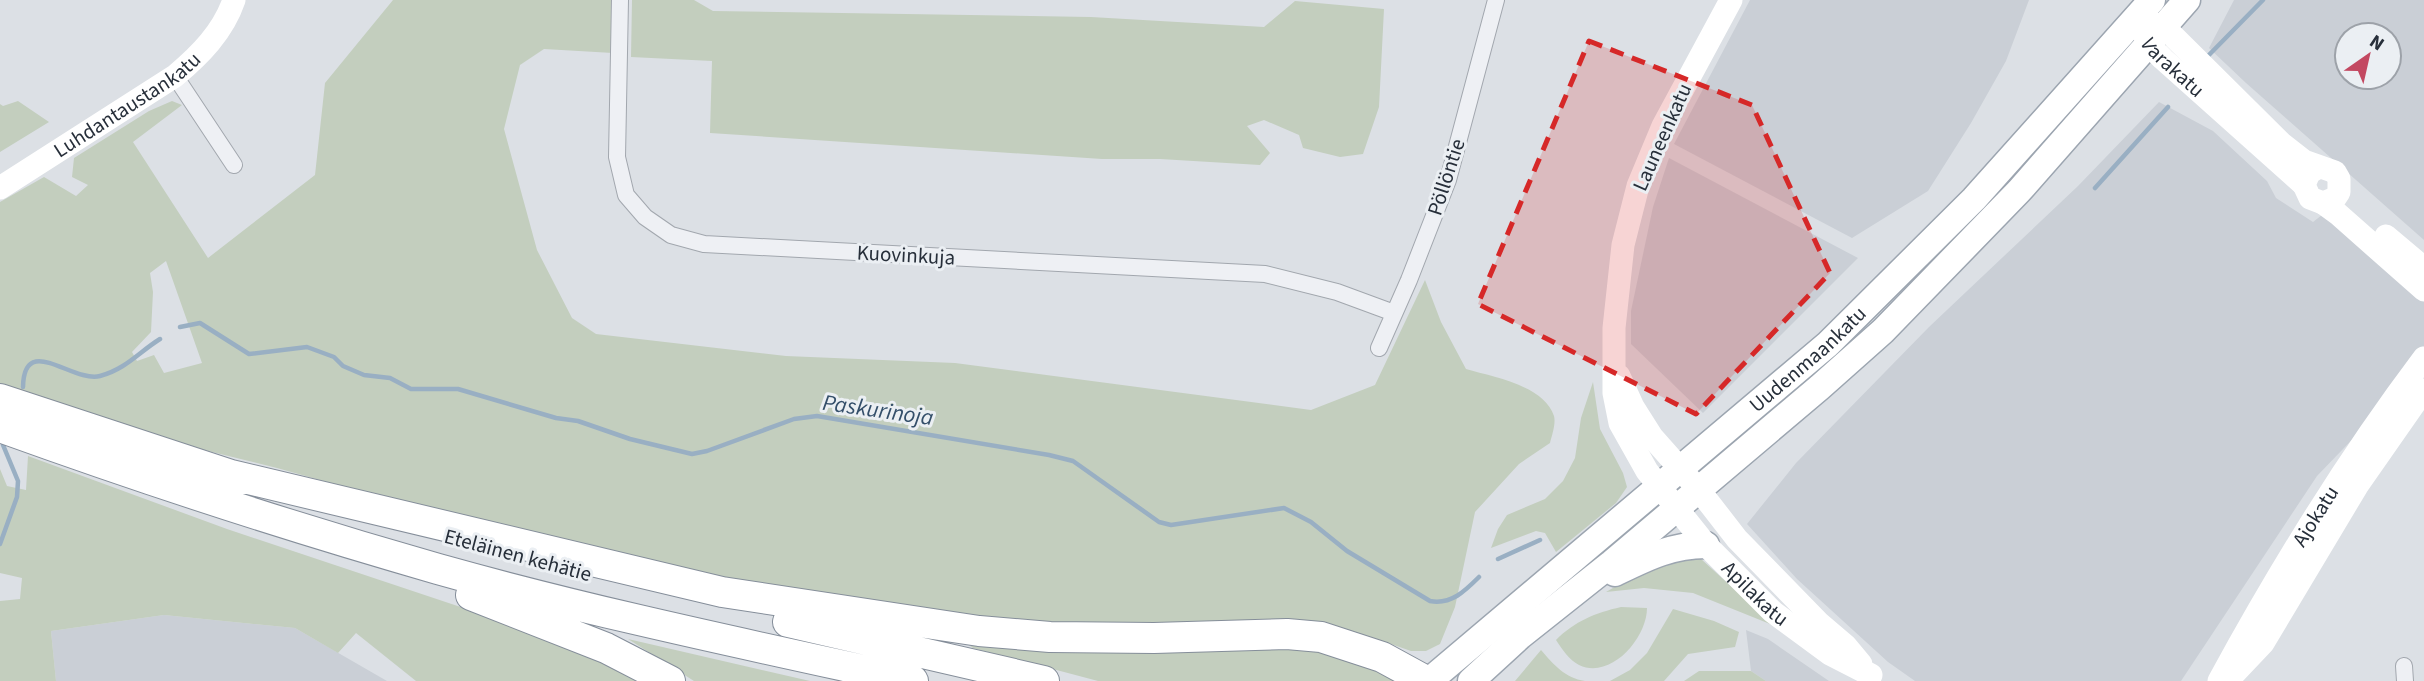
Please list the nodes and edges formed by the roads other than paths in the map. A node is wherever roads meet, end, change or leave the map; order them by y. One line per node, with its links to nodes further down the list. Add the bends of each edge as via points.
1 (234, 0): 8 (street, Luhdantaustankatu, via 218,34)
2 (620, 0): 18 (street, Kuovinkuja, via 617,158 626,195 645,217 671,235 715,244 1280,275)
3 (1496, 0): 18 (street, Pöllöntie, via 1448,180)
4 (1731, 0): 21 (street, Launeenkatu, via 1663,126 1638,186 1623,246)
5 (2187, 0): 7 (main road, Uudenmaankatu)
6 (2144, 9): 7 (street, Varakatu); 25 (main road, Uudenmaankatu, via 1912,263 1828,344)
7 (2164, 43): 9 (street, Varakatu); 28 (main road, Uudenmaankatu, via 1883,331)
8 (174, 76): 10 (street); 14 (street, Luhdantaustankatu)
9 (2218, 92): 11 (street, Varakatu, via 2304,161); 13 (street, Varakatu)
10 (234, 165)
11 (2319, 167): 12 (street, via 2335,172); 13 (street, via 2309,173)
12 (2340, 185): 15 (street, via 2335,198); 16 (street, via 2346,202)
13 (2304, 186): 15 (street, via 2310,198)
14 (0, 188)
15 (2323, 203): 17 (street)
16 (2424, 268)
17 (2424, 290)
18 (1394, 313): 19 (street, Pöllöntie)
19 (1379, 348)
20 (2424, 358): 39 (street, Ajokatu, via 2303,533)
21 (1614, 367): 25 (street, Launeenkatu, via 1652,437); 27 (street, Launeenkatu, via 1620,423)
22 (2424, 390): 40 (street, Ajokatu, via 2349,498 2263,643)
23 (0, 398): 26 (highway, Eteläinen kehätie)
24 (0, 427): 29 (highway, Eteläinen kehätie)
25 (1682, 469): 27 (main road, Uudenmaankatu); 28 (street, Apilakatu)
26 (223, 473): 36 (highway, Eteläinen kehätie, via 548,563); 37 (highway, via 735,594 965,629 1050,637 1321,637 1382,657)
27 (1659, 488): 30 (street, Apilakatu); 37 (main road, Uudenmaankatu)
28 (1699, 489): 30 (main road, Uudenmaankatu); 33 (street, Apilakatu, via 1737,539)
29 (215, 501): 34 (highway, via 552,625); 35 (highway, Eteläinen kehätie, via 537,595)
30 (1676, 509): 31 (street, Apilakatu); 32 (main road, Uudenmaankatu)
31 (1706, 545): 32 (main road, via 1669,549); 33 (street, Apilakatu, via 1773,612 1829,654)
32 (1570, 596): 38 (main road, Uudenmaankatu)
33 (1874, 678)
34 (670, 681)
35 (913, 681)
36 (1044, 681)
37 (1428, 681)
38 (1471, 681)
39 (2219, 681)
40 (2227, 681)

